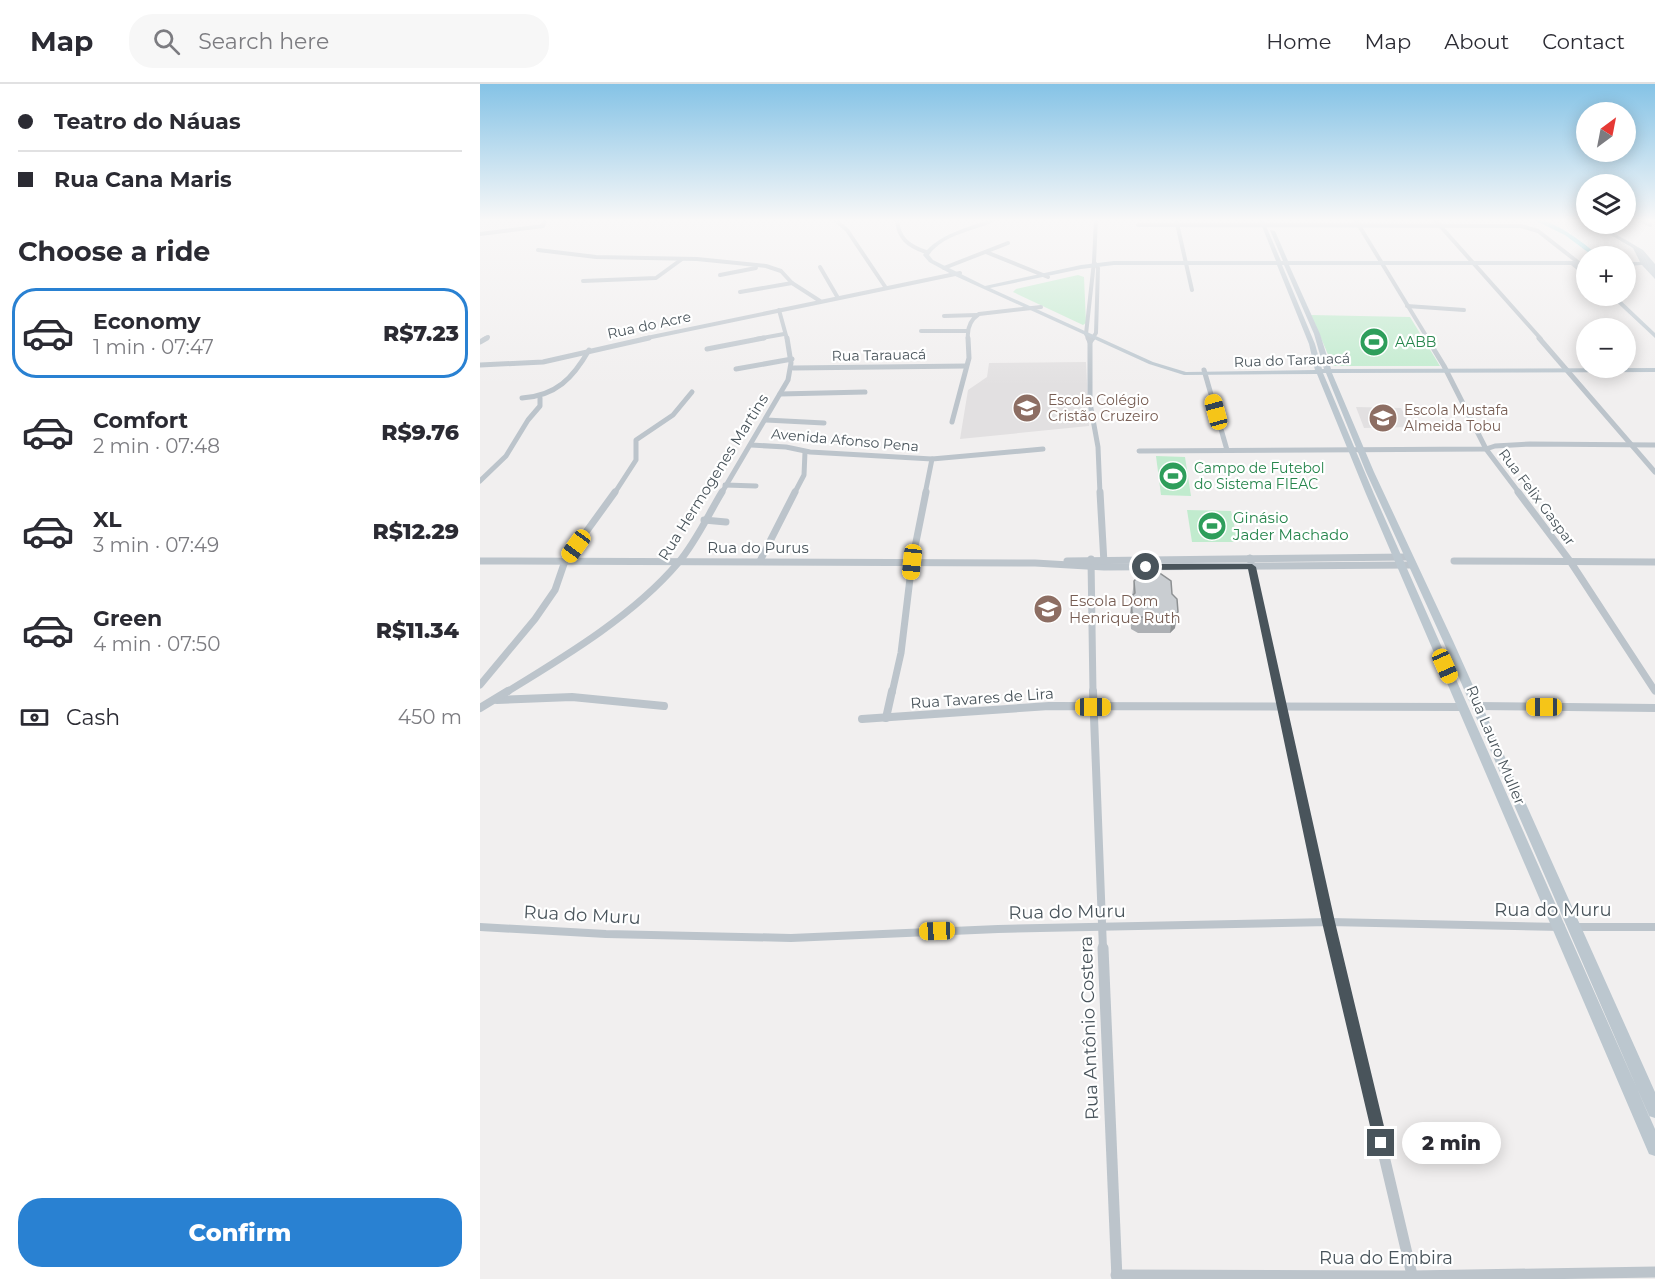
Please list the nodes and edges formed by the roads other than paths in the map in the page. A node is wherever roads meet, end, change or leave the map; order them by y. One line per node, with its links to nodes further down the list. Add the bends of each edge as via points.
1 (661, 275): 17 (street, via 646,279)
2 (784, 275): 18 (street)
3 (825, 275): 25 (street)
4 (877, 275): 19 (street)
5 (950, 275): 19 (street, Rua do Acre)
6 (962, 275): 20 (street)
7 (1042, 275): 16 (street)
8 (1051, 275): 16 (street)
9 (1093, 275): 21 (street)
10 (1096, 275): 22 (street)
11 (1188, 275): 23 (street)
12 (1282, 275): 57 (street, Rua Lauro Muller)
13 (1290, 275): 57 (street, Rua Lauro Muller, via 1317,334)
14 (1388, 275): 27 (street, Rua Felix Gaspar)
15 (1485, 275): 54 (street)
16 (1045, 276): 20 (street)
17 (583, 281)
18 (792, 283): 24 (street); 26 (street)
19 (886, 288): 25 (street, Rua do Acre)
20 (992, 288): 29 (street, Rua do Tarauacá); 30 (street, Rua do Tarauacá)
21 (1090, 288): 22 (street); 34 (street)
22 (1097, 288): 35 (street)
23 (1192, 290)
24 (740, 292)
25 (838, 298): 26 (street, Rua do Acre)
26 (820, 301): 31 (street, Rua do Acre)
27 (1407, 306): 32 (street); 53 (street, Rua Felix Gaspar)
28 (1624, 306): 41 (street)
29 (1041, 307): 30 (street); 39 (street, Rua do Tarauacá)
30 (1031, 308): 33 (street); 39 (street, Rua do Tarauacá)
31 (778, 310): 40 (street); 45 (street, Rua do Acre)
32 (1464, 310)
33 (977, 315): 36 (street); 38 (street)
34 (1088, 315): 35 (street); 39 (street)
35 (1096, 315): 43 (street)
36 (945, 316)
37 (921, 331): 38 (street)
38 (967, 331): 49 (street)
39 (1087, 331): 43 (street, Rua do Tarauacá)
40 (784, 334): 46 (street); 47 (street)
41 (1655, 336)
42 (488, 337): 44 (street)
43 (1093, 338): 58 (street, Rua do Tarauacá, via 1162,367 1186,374); 83 (street, via 1090,403 1098,447)
44 (480, 342)
45 (589, 350): 48 (street, Rua do Acre, via 526,365); 63 (street, Rua do Acre, via 564,385)
46 (707, 350)
47 (792, 359): 52 (street); 56 (street)
48 (480, 365)
49 (966, 366): 52 (street, Rua Tarauacá); 65 (street)
50 (1576, 367): 54 (street)
51 (1636, 367): 55 (street)
52 (793, 368): 61 (street, Rua Hermogenes Martins)
53 (1445, 368): 54 (street, Rua do Tarauacá); 57 (street, Rua do Tarauacá); 72 (street, Rua Felix Gaspar)
54 (1564, 368): 55 (street); 68 (street)
55 (1655, 368)
56 (736, 369)
57 (1323, 369): 58 (street, Rua do Tarauacá); 71 (street, Rua Lauro Muller)
58 (1205, 372): 73 (street)
59 (692, 392): 85 (street, via 672,415 636,440 636,460 628,474)
60 (865, 392): 61 (street)
61 (780, 394): 64 (street, Rua Hermogenes Martins)
62 (522, 398): 63 (street)
63 (540, 398): 78 (street, via 540,406 526,419 513,447)
64 (766, 420): 66 (street); 67 (street, Rua Hermogenes Martins)
65 (952, 422)
66 (824, 423)
67 (752, 445): 75 (street, Avenida Afonso Pena); 79 (street, Rua Hermogenes Martins)
68 (1633, 445): 69 (street); 72 (street, via 1530,444); 77 (street)
69 (1655, 445)
70 (1043, 449): 76 (street, Avenida Afonso Pena)
71 (1356, 449): 72 (street); 73 (street); 88 (street, Rua Lauro Muller)
72 (1486, 449): 90 (street, Rua Felix Gaspar)
73 (1227, 450): 74 (street)
74 (1139, 451)
75 (805, 452): 76 (street, Avenida Afonso Pena); 87 (street, via 804,475)
76 (932, 459): 91 (street)
77 (1655, 472)
78 (480, 481)
79 (725, 485): 80 (street); 81 (street, Rua Hermogenes Martins)
80 (756, 486)
81 (704, 520): 82 (street); 86 (street, Rua Hermogenes Martins)
82 (726, 522)
83 (1104, 558): 92 (street, Rua do Purus); 94 (street, Rua do Purus); 95 (street)
84 (480, 561): 85 (street, Rua do Purus)
85 (565, 561): 86 (street, Rua do Purus); 96 (street, via 555,590 540,612)
86 (680, 561): 87 (street, Rua do Purus); 98 (street, Rua Hermogenes Martins, via 594,637)
87 (760, 561): 91 (street, Rua do Purus)
88 (1404, 561): 92 (street, Rua do Purus); 100 (street, Rua Lauro Muller); 103 (street, Rua Lauro Muller)
89 (1454, 561): 90 (street)
90 (1570, 561): 93 (street); 97 (street, Rua Felix Gaspar)
91 (912, 562): 94 (street, Rua do Purus); 106 (street, via 902,645)
92 (1251, 562): 95 (street, Rua do Purus); 102 (street)
93 (1655, 562)
94 (1091, 563): 95 (street, Rua do Purus); 101 (street, Rua Antônio Costera)
95 (1104, 567)
96 (480, 685)
97 (1655, 691)
98 (496, 700): 99 (street, via 572,697); 104 (street, Rua Hermogenes Martins)
99 (664, 706)
100 (1477, 706): 105 (street); 111 (street, Rua Lauro Muller)
101 (1093, 707): 102 (street, Rua Tavares de Lira); 106 (street, Rua Tavares de Lira, via 1019,707); 113 (street, Rua Antônio Costera)
102 (1283, 707): 103 (street, Rua Tavares de Lira); 108 (street)
103 (1463, 707): 110 (street, Rua Lauro Muller)
104 (480, 708)
105 (1655, 708)
106 (886, 718): 107 (street, Rua Tavares de Lira)
107 (862, 719)
108 (1329, 922): 110 (street, Rua do Muru); 113 (street, Rua do Muru); 118 (street)
109 (480, 927): 113 (street, Rua do Muru, via 791,938)
110 (1560, 927): 111 (street, Rua do Muru); 115 (street, Rua Lauro Muller)
111 (1574, 927): 112 (street, Rua do Muru); 114 (street, Rua Lauro Muller)
112 (1655, 927)
113 (1101, 928): 117 (street, Rua Antônio Costera)
114 (1655, 1110)
115 (1655, 1148)
116 (1655, 1272): 118 (street, Rua do Embira)
117 (1117, 1277): 118 (street, Rua do Embira)
118 (1413, 1278)

